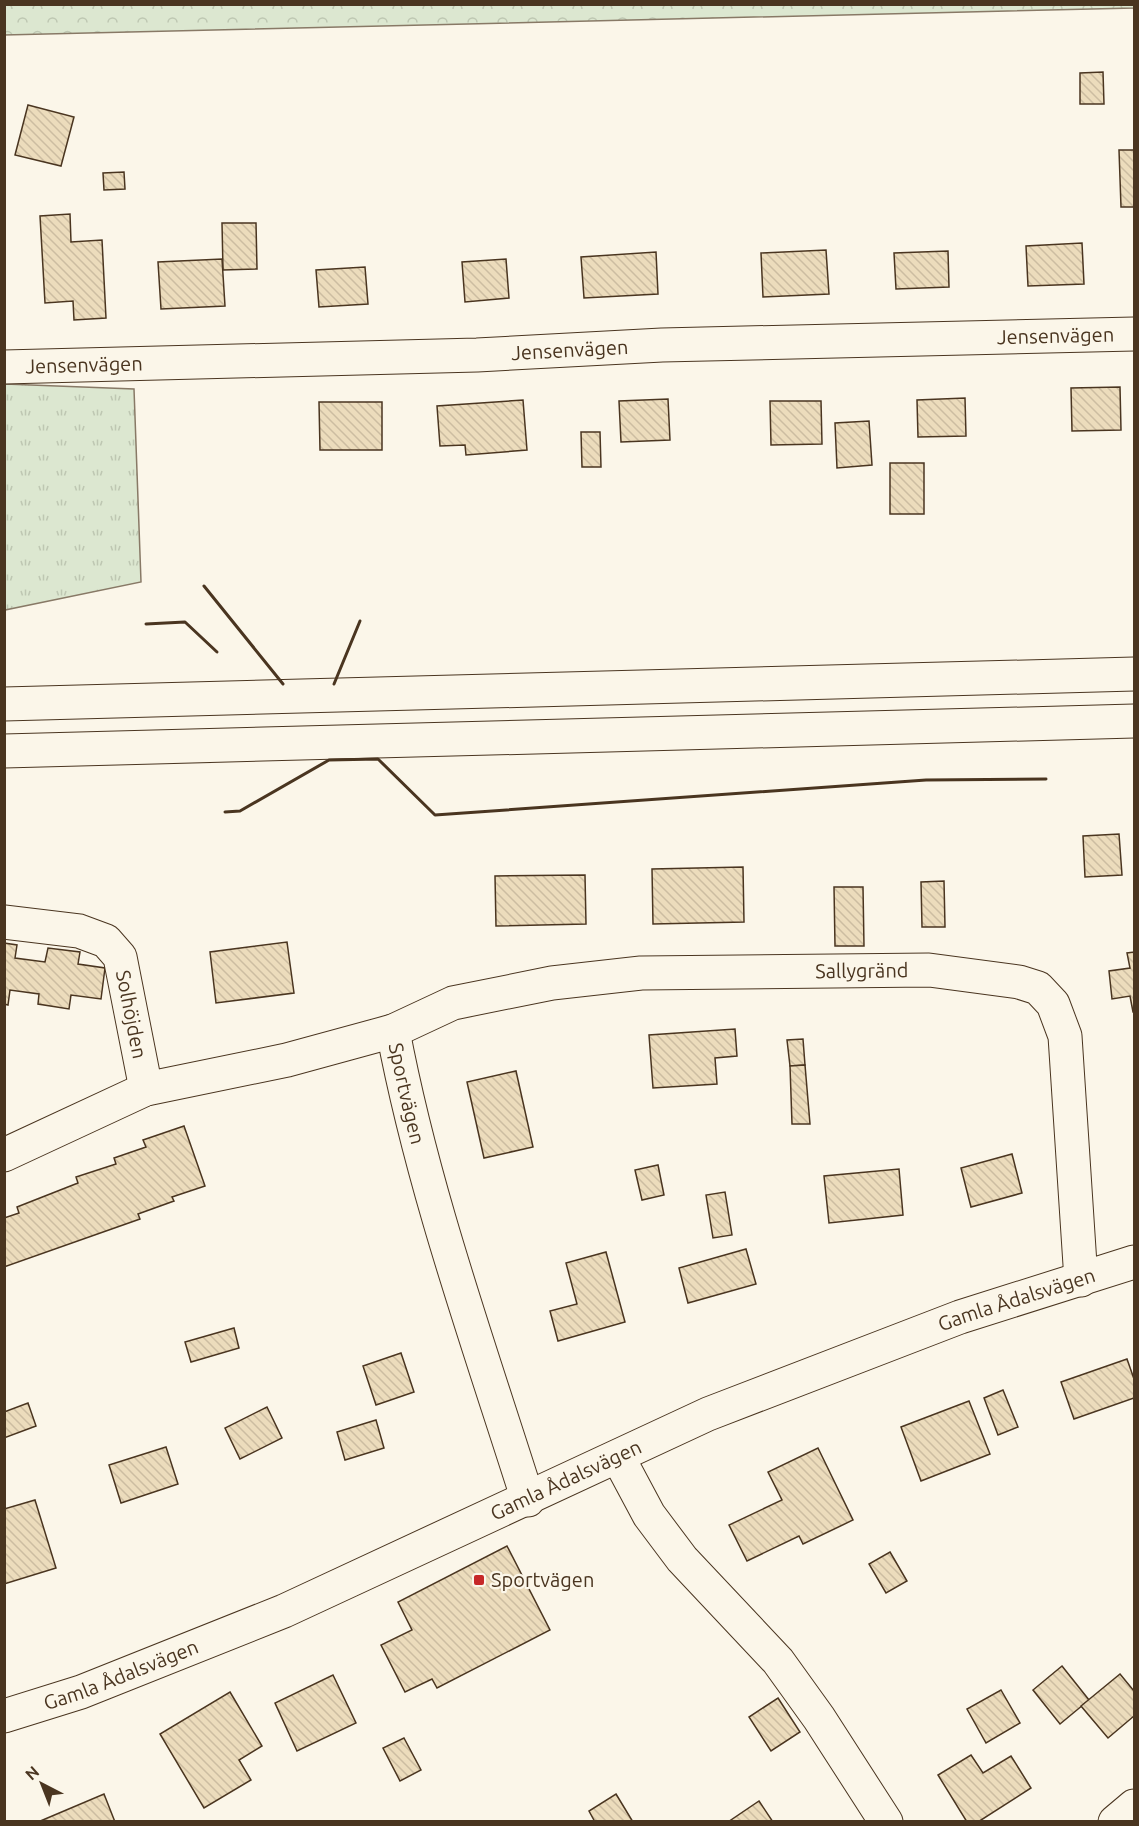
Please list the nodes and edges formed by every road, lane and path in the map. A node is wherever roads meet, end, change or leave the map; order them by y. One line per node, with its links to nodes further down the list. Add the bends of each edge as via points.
1 (1134, 334): 2 (main road, Jensenvägen)
2 (4, 367)
3 (1134, 674): 4 (main road)
4 (4, 704)
5 (1134, 721): 6 (main road)
6 (4, 751)
7 (4, 922): 9 (main road, Solhöjden, via 78,931 106,940 120,957)
8 (393, 1031): 9 (main road, via 287,1060); 12 (main road, Sallygränd, via 453,1004 552,983 641,973 929,970 1038,988 1053,1004 1065,1036); 14 (main road, Sportvägen, via 405,1094 456,1276)
9 (146, 1089): 10 (main road)
10 (4, 1155)
11 (1134, 1262): 12 (main road, Gamla Ådalsvägen)
12 (1081, 1280): 13 (main road, Gamla Ådalsvägen, via 960,1317 839,1363 708,1414)
13 (618, 1457): 14 (main road, Gamla Ådalsvägen); 17 (main road, via 649,1515 682,1559 778,1661)
14 (528, 1500): 15 (main road, Gamla Ådalsvägen, via 284,1611 81,1692)
15 (4, 1716)
16 (1134, 1806): 18 (main road)
17 (886, 1821)
18 (1115, 1821)

